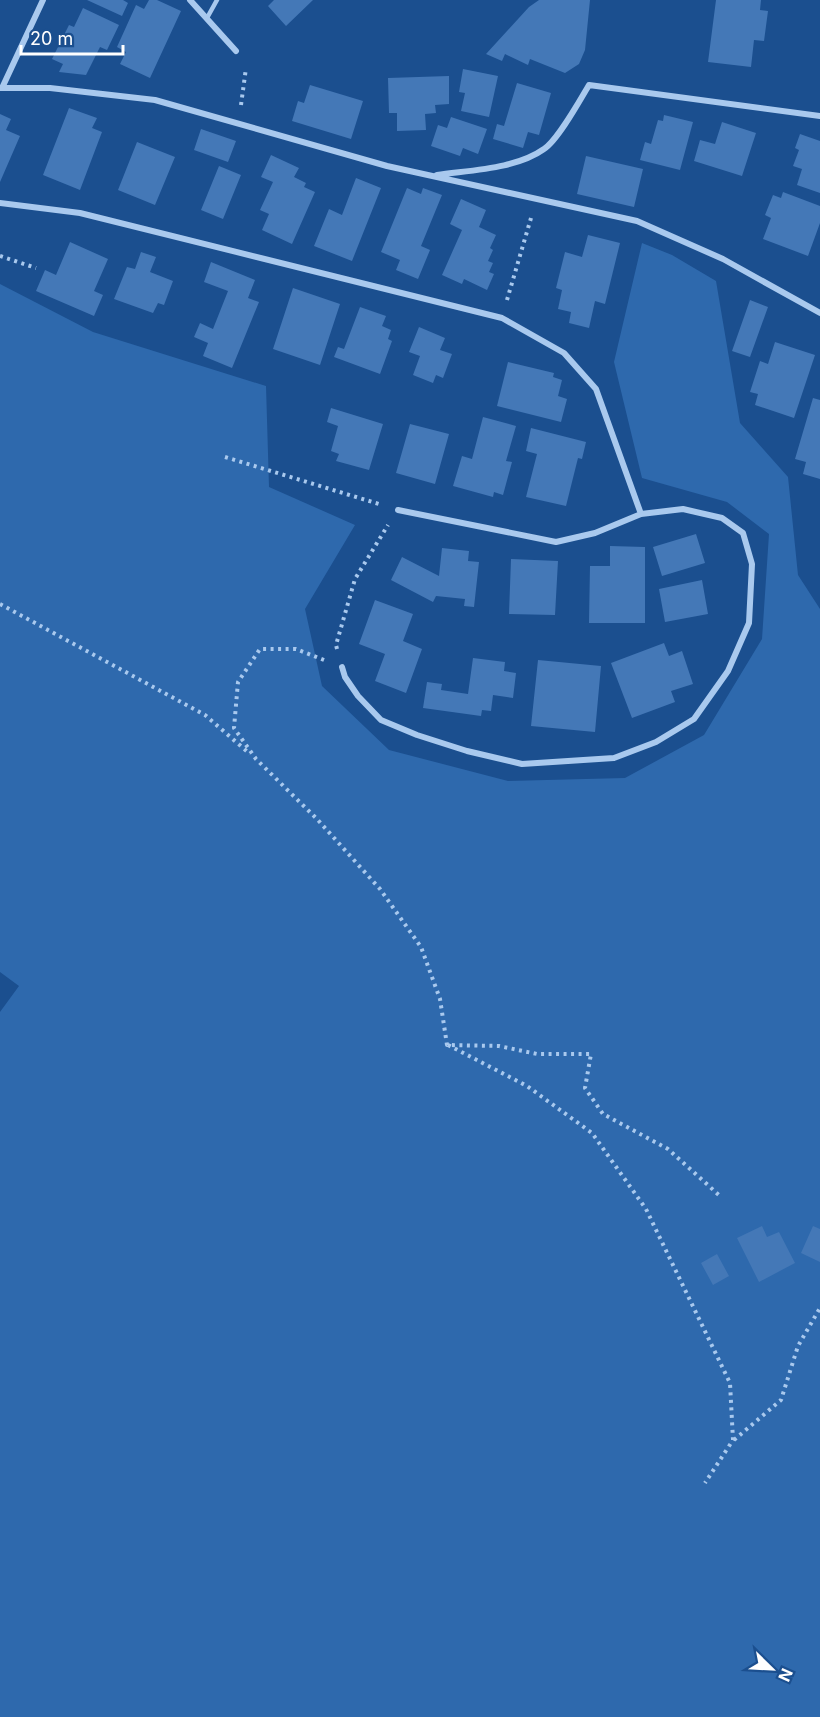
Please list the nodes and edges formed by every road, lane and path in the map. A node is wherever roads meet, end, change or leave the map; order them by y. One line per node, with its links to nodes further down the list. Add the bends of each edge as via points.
1 (43, 0): 6 (street)
2 (190, 0): 4 (street)
3 (217, 0): 4 (lane)
4 (207, 18): 5 (street)
5 (236, 51): 8 (path, via 246,66)
6 (1, 88): 8 (street, via 50,88 155,100)
7 (820, 116): 9 (street, via 589,85 545,149 510,165)
8 (238, 123): 9 (street)
9 (431, 176): 10 (street)
10 (537, 199): 14 (street, via 637,221 723,258); 15 (path)
11 (0, 203): 15 (street, via 80,213)
12 (0, 256): 13 (path)
13 (36, 268)
14 (820, 313)
15 (502, 318): 18 (street, via 564,353 596,389)
16 (225, 457): 17 (path)
17 (398, 510): 18 (street, via 556,542 594,533); 20 (path, via 355,579 336,645)
18 (641, 514): 20 (street, via 683,509 722,518 743,533 752,564 749,623 728,671 694,719 656,742 614,758 522,764 467,752 381,720 358,696)
19 (0, 604): 21 (path, via 205,715)
20 (342, 668): 21 (path, via 296,649 260,649 238,682 234,728)
21 (256, 759): 22 (path, via 317,819 380,890 421,947 440,999)
22 (447, 1045): 23 (path, via 499,1046 537,1054 591,1054 585,1088 603,1114 668,1149); 25 (path, via 527,1086 592,1133 646,1209 730,1383)
23 (720, 1196)
24 (820, 1308): 25 (path, via 798,1347 781,1400)
25 (733, 1440): 26 (path)
26 (705, 1483)

